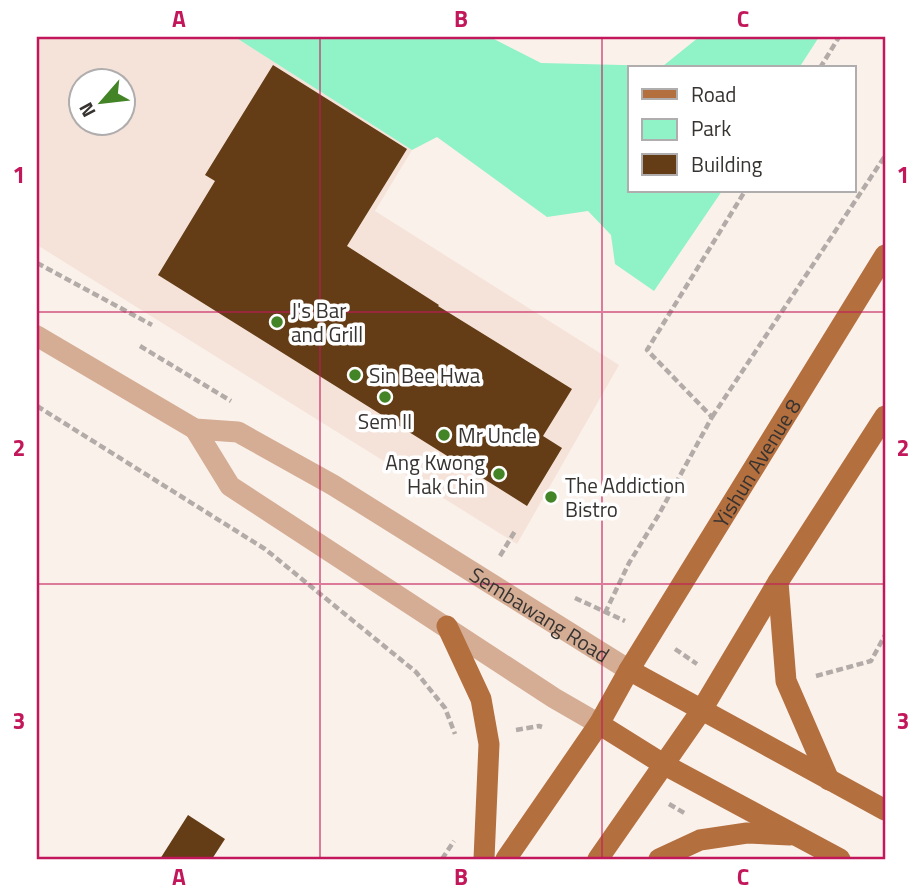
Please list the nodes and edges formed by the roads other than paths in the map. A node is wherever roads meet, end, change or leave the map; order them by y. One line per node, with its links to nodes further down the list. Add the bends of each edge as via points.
1 (885, 255): 7 (main road, Yishun Avenue 8)
2 (37, 336): 4 (street, Sembawang Road)
3 (885, 416): 5 (main road)
4 (195, 429): 6 (street, Sembawang Road, via 230,486); 7 (street, Sembawang Road, via 239,432 333,485)
5 (778, 582): 8 (main road); 11 (main road, via 786,681)
6 (447, 626): 9 (street, Sembawang Road); 14 (main road, via 481,699 489,744)
7 (629, 670): 8 (main road, Sembawang Road); 9 (main road, Yishun Avenue 8)
8 (701, 711): 10 (main road); 11 (main road, Sembawang Road)
9 (599, 724): 10 (main road, Sembawang Road); 15 (main road, Yishun Avenue 8)
10 (663, 765): 13 (main road, Sembawang Road); 16 (main road)
11 (829, 780): 12 (main road, Sembawang Road)
12 (885, 810)
13 (796, 836): 17 (main road, via 747,834 700,840); 18 (main road, Sembawang Road)
14 (484, 859)
15 (506, 859)
16 (598, 859)
17 (659, 859)
18 (840, 859)

